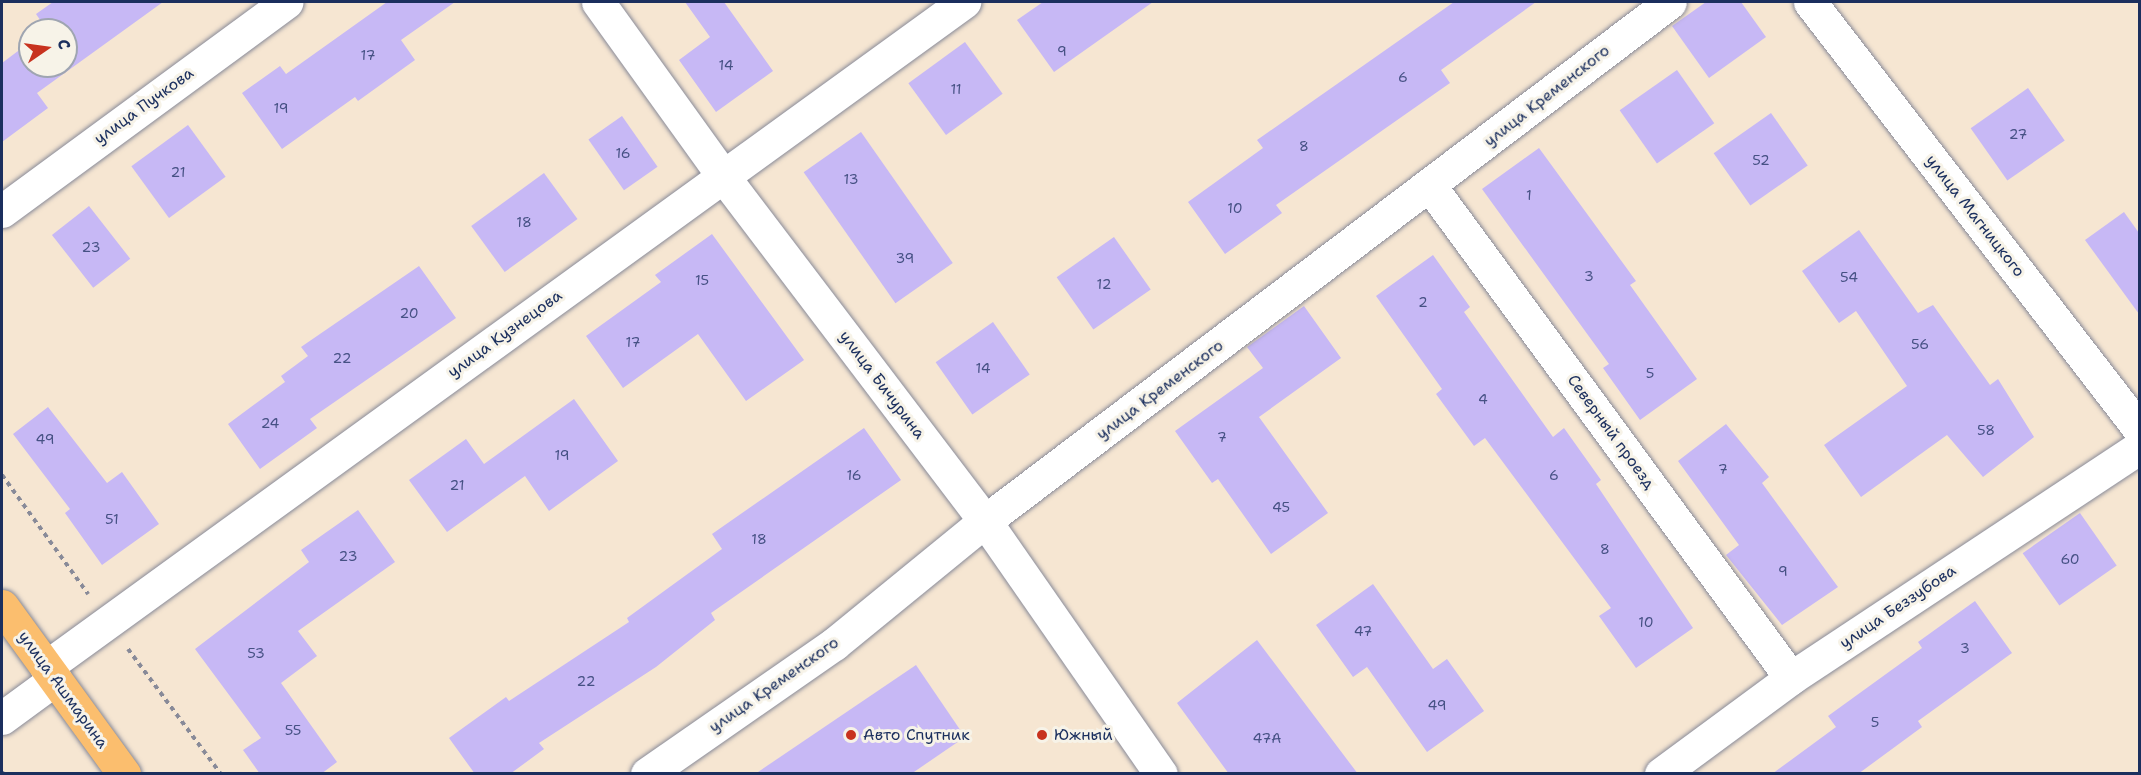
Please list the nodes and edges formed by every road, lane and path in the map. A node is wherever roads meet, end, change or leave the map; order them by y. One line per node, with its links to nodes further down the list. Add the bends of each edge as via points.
1 (286, 2): 8 (street, улица Пучкова)
2 (598, 2): 6 (street, улица Бичурина)
3 (964, 2): 6 (street, улица Кузнецова)
4 (1670, 2): 7 (street, улица Кременского)
5 (1810, 2): 9 (street, улица Магницкого)
6 (723, 176): 11 (street, улица Бичурина); 13 (street, улица Кузнецова)
7 (1430, 186): 11 (street, улица Кременского); 14 (street, Северный проезд)
8 (2, 211)
9 (2139, 430)
10 (2139, 447): 14 (street, улица Беззубова)
11 (986, 521): 17 (street, улица Кременского, via 834,644); 18 (street, улица Бичурина)
12 (2, 606): 13 (main road, улица Ашмарина)
13 (50, 673): 15 (street, улица Кузнецова); 16 (main road, улица Ашмарина)
14 (1791, 678): 19 (street, улица Беззубова)
15 (2, 718)
16 (124, 774)
17 (647, 774)
18 (1161, 774)
19 (1661, 774)

